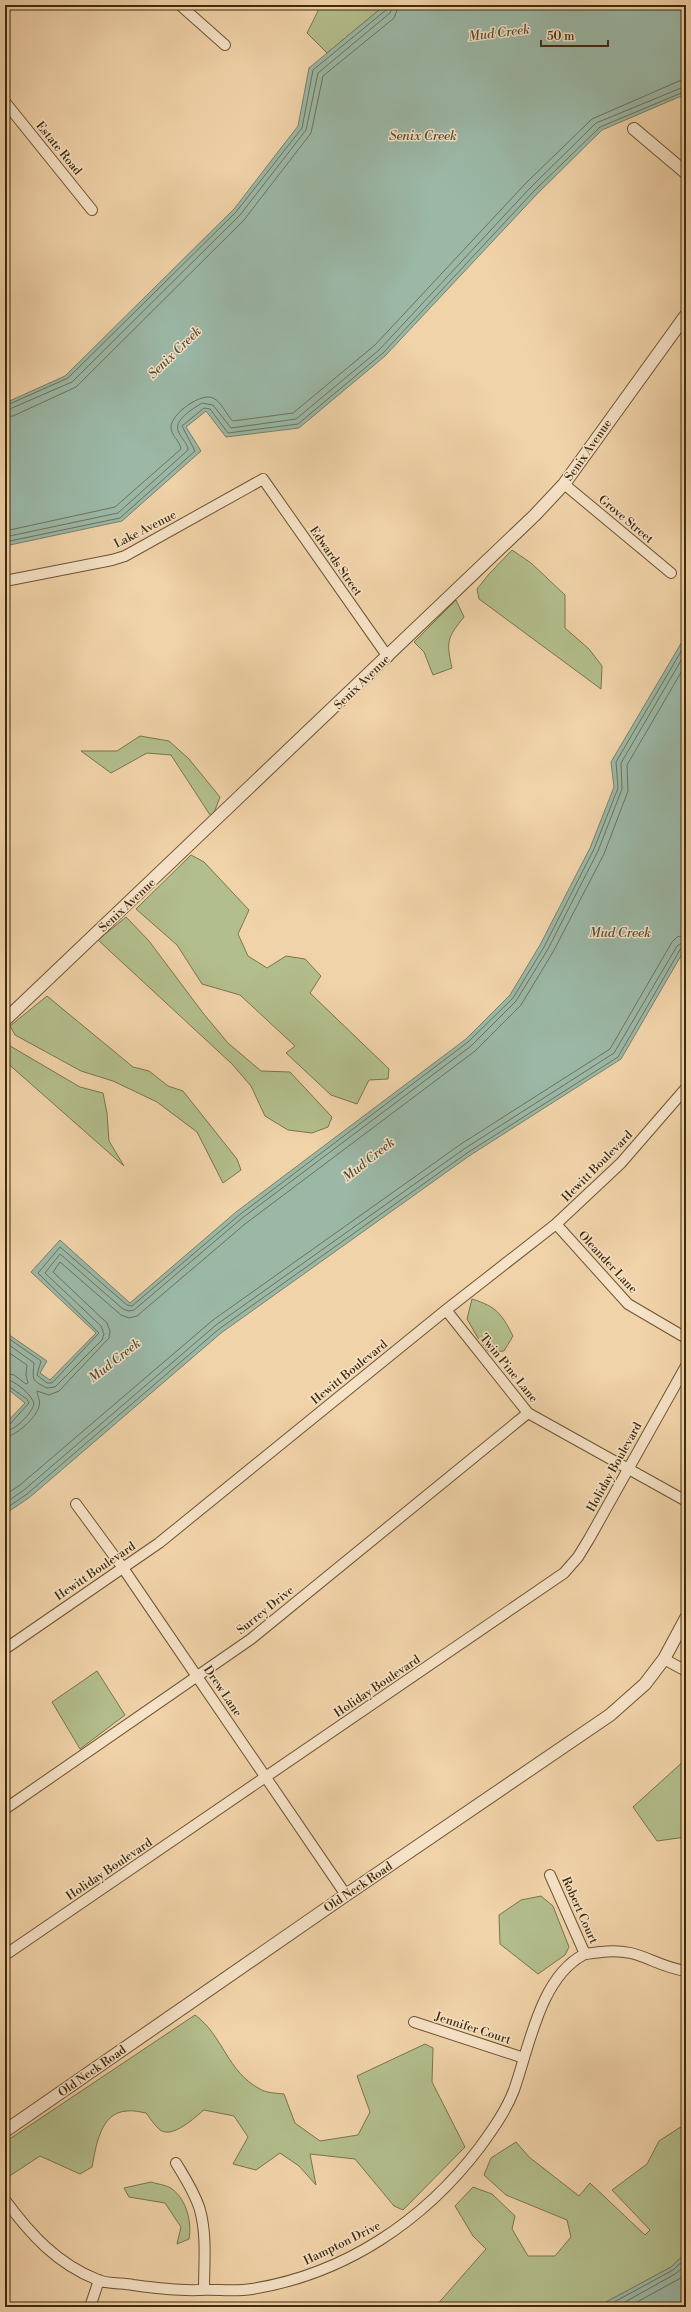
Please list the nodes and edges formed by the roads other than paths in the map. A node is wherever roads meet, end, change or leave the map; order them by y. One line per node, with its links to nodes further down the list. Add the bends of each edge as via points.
1 (180, 5): 2 (street)
2 (225, 45)
3 (5, 102): 6 (street, Estate Road)
4 (634, 129): 5 (street)
5 (686, 173)
6 (92, 210)
7 (686, 315): 9 (street, Senix Avenue)
8 (263, 479): 11 (street, Lake Avenue, via 125,556); 12 (street, Edwards Street)
9 (564, 484): 10 (street, Grove Street); 12 (street, Senix Avenue)
10 (671, 574)
11 (5, 581)
12 (388, 657): 13 (street, Senix Avenue)
13 (5, 1020)
14 (686, 1088): 15 (street, Hewitt Boulevard, via 621,1163)
15 (556, 1224): 16 (street, Hewitt Boulevard); 17 (street, Oleander Lane, via 628,1304)
16 (446, 1310): 19 (street, Twin Pine Lane); 23 (street, Hewitt Boulevard, via 159,1544)
17 (686, 1338)
18 (686, 1366): 20 (street, Holiday Boulevard)
19 (528, 1412): 20 (street, Twin Pine Lane); 28 (street, Surrey Drive, via 251,1639)
20 (627, 1469): 21 (street, Twin Pine Lane); 29 (street, Holiday Boulevard, via 589,1539 564,1573)
21 (686, 1501)
22 (76, 1504): 23 (street, Drew Lane)
23 (123, 1568): 25 (street, Hewitt Boulevard); 28 (street, Drew Lane)
24 (686, 1618): 26 (street, Old Neck Road)
25 (5, 1649)
26 (664, 1659): 27 (street); 32 (street, Old Neck Road, via 645,1684 610,1715)
27 (686, 1671)
28 (197, 1677): 29 (street, Drew Lane); 30 (street, Surrey Drive)
29 (265, 1778): 32 (street, Drew Lane); 34 (street, Holiday Boulevard)
30 (5, 1809)
31 (550, 1875): 33 (street, Robert Court)
32 (346, 1895): 38 (street, Old Neck Road)
33 (585, 1954): 35 (street, via 634,1952); 37 (street, Hampton Drive, via 559,1975 550,1988)
34 (5, 1955)
35 (686, 1971)
36 (414, 2022): 37 (street, Jennifer Court)
37 (524, 2058): 42 (street, Hampton Drive, via 513,2092 500,2118 472,2156 443,2191 388,2236 315,2272 279,2284 250,2289)
38 (5, 2131)
39 (176, 2164): 42 (street, via 200,2209 204,2230)
40 (5, 2200): 41 (street, Hampton Drive, via 27,2231 43,2246 66,2263)
41 (99, 2280): 42 (street, Hampton Drive, via 179,2291); 43 (street)
42 (204, 2290)
43 (90, 2307)

